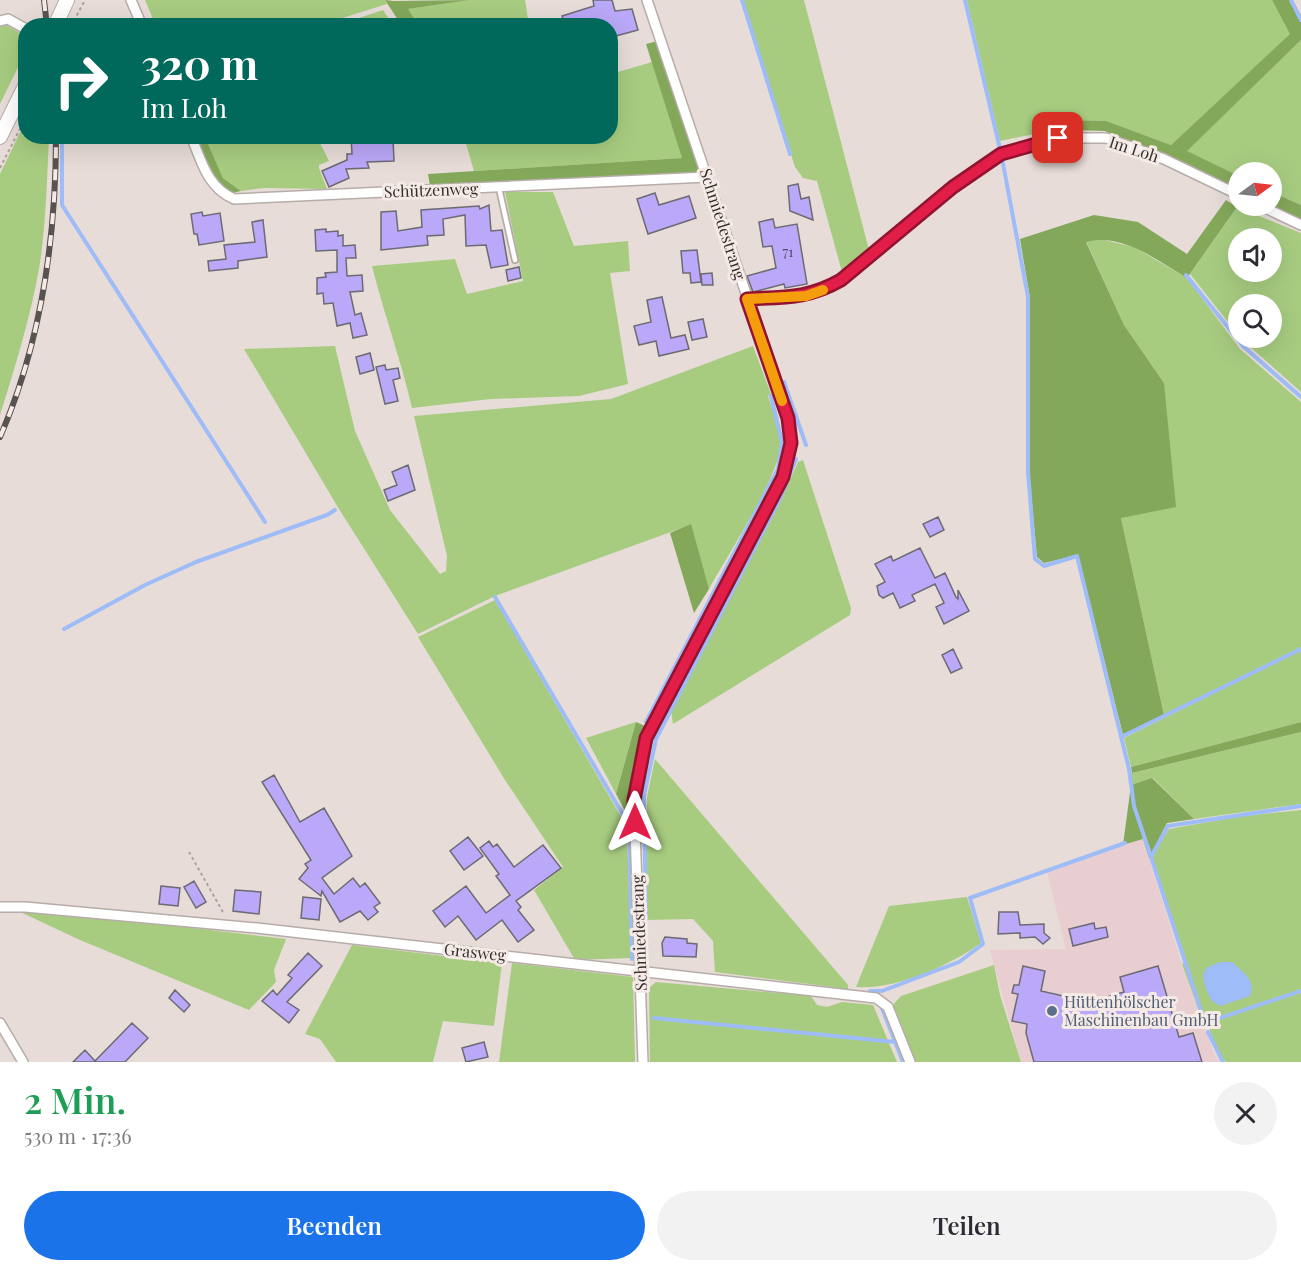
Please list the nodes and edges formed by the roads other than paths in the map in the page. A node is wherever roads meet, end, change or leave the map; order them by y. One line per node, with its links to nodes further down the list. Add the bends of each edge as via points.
1 (67, 0): 4 (main road)
2 (131, 0): 5 (street)
3 (647, 0): 11 (street, Schmiedestrang)
4 (59, 18)
5 (139, 18)
6 (0, 21): 7 (street, via 8,19)
7 (18, 25)
8 (18, 100): 9 (main road)
9 (0, 136)
10 (194, 144): 12 (street, Schützenweg, via 211,182 220,193 234,199)
11 (707, 177): 12 (street, Schützenweg); 17 (street, Schmiedestrang)
12 (498, 188): 16 (lane)
13 (1228, 190): 17 (street, Im Loh, via 1164,159 1106,138 1058,138 1001,154 823,290 806,296)
14 (1282, 216): 15 (street)
15 (1301, 225)
16 (515, 260)
17 (747, 299): 19 (street, Schmiedestrang, via 788,418 791,443 783,477 646,738 634,800)
18 (0, 907): 19 (street, Grasweg, via 228,925)
19 (641, 972): 22 (street, Schmiedestrang); 23 (street, Grasweg, via 876,998 888,1007)
20 (0, 1023): 21 (street)
21 (23, 1062)
22 (643, 1062)
23 (910, 1062)

